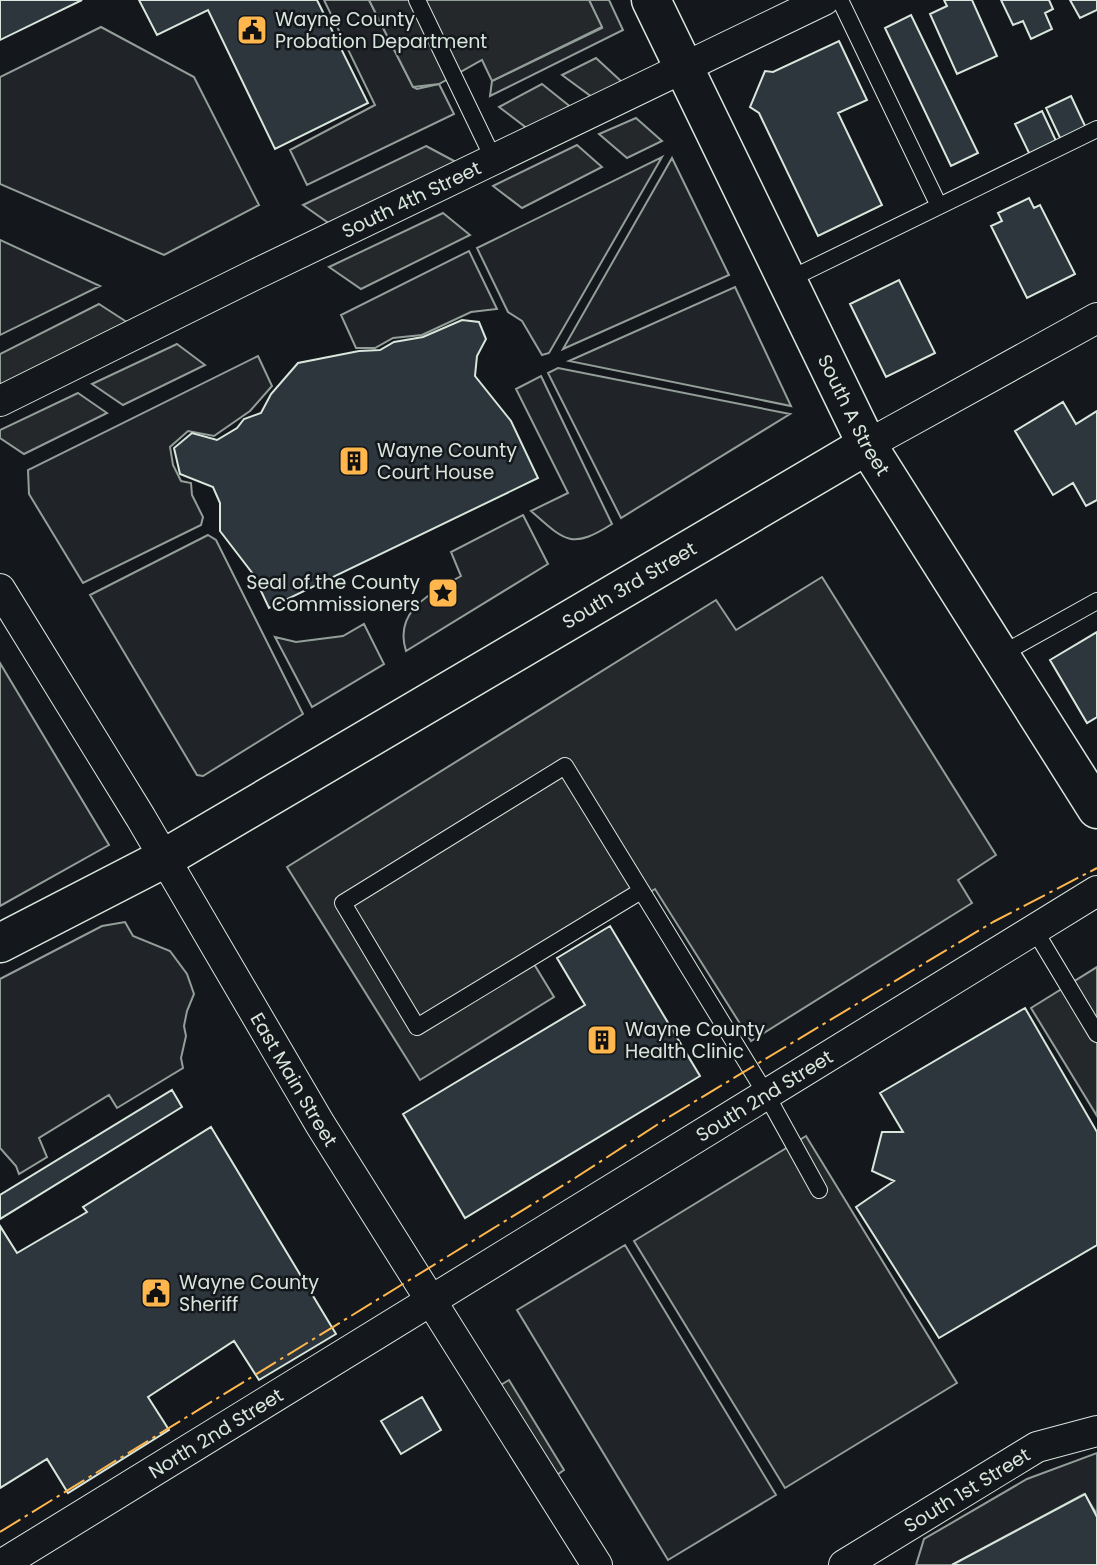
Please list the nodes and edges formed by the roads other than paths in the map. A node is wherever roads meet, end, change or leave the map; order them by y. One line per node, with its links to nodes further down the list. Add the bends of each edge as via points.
1 (417, 0): 7 (lane)
2 (651, 0): 5 (main road, South A Street)
3 (824, 0): 5 (street, South 4th Street)
4 (840, 0): 8 (lane)
5 (685, 69): 7 (street, South 4th Street); 9 (main road, South A Street)
6 (1097, 129): 8 (lane)
7 (494, 160): 11 (street, South 4th Street)
8 (939, 206): 9 (lane)
9 (788, 280): 12 (main road, South A Street)
10 (1097, 318): 12 (street, South 3rd Street)
11 (0, 401)
12 (867, 445): 15 (main road, South A Street); 17 (main road, South 3rd Street)
13 (0, 589): 17 (street, East Main Street)
14 (1097, 601): 15 (lane)
15 (1000, 655): 16 (main road, South A Street)
16 (1097, 809)
17 (165, 858): 21 (main road, South 3rd Street); 25 (street, East Main Street, via 320,1124)
18 (641, 891): 18 (lane, via 565,765 343,903 417,1027); 23 (lane)
19 (1097, 891): 20 (street, South 2nd Street)
20 (1034, 929): 22 (lane); 23 (street, South 2nd Street)
21 (0, 943)
22 (1097, 1034)
23 (766, 1094): 24 (lane); 25 (street, South 2nd Street)
24 (819, 1190)
25 (430, 1300): 27 (street, North 2nd Street); 28 (street, East Main Street)
26 (1097, 1431): 29 (street, South 1st Street, via 1037,1447)
27 (1, 1565)
28 (597, 1565)
29 (844, 1565)

